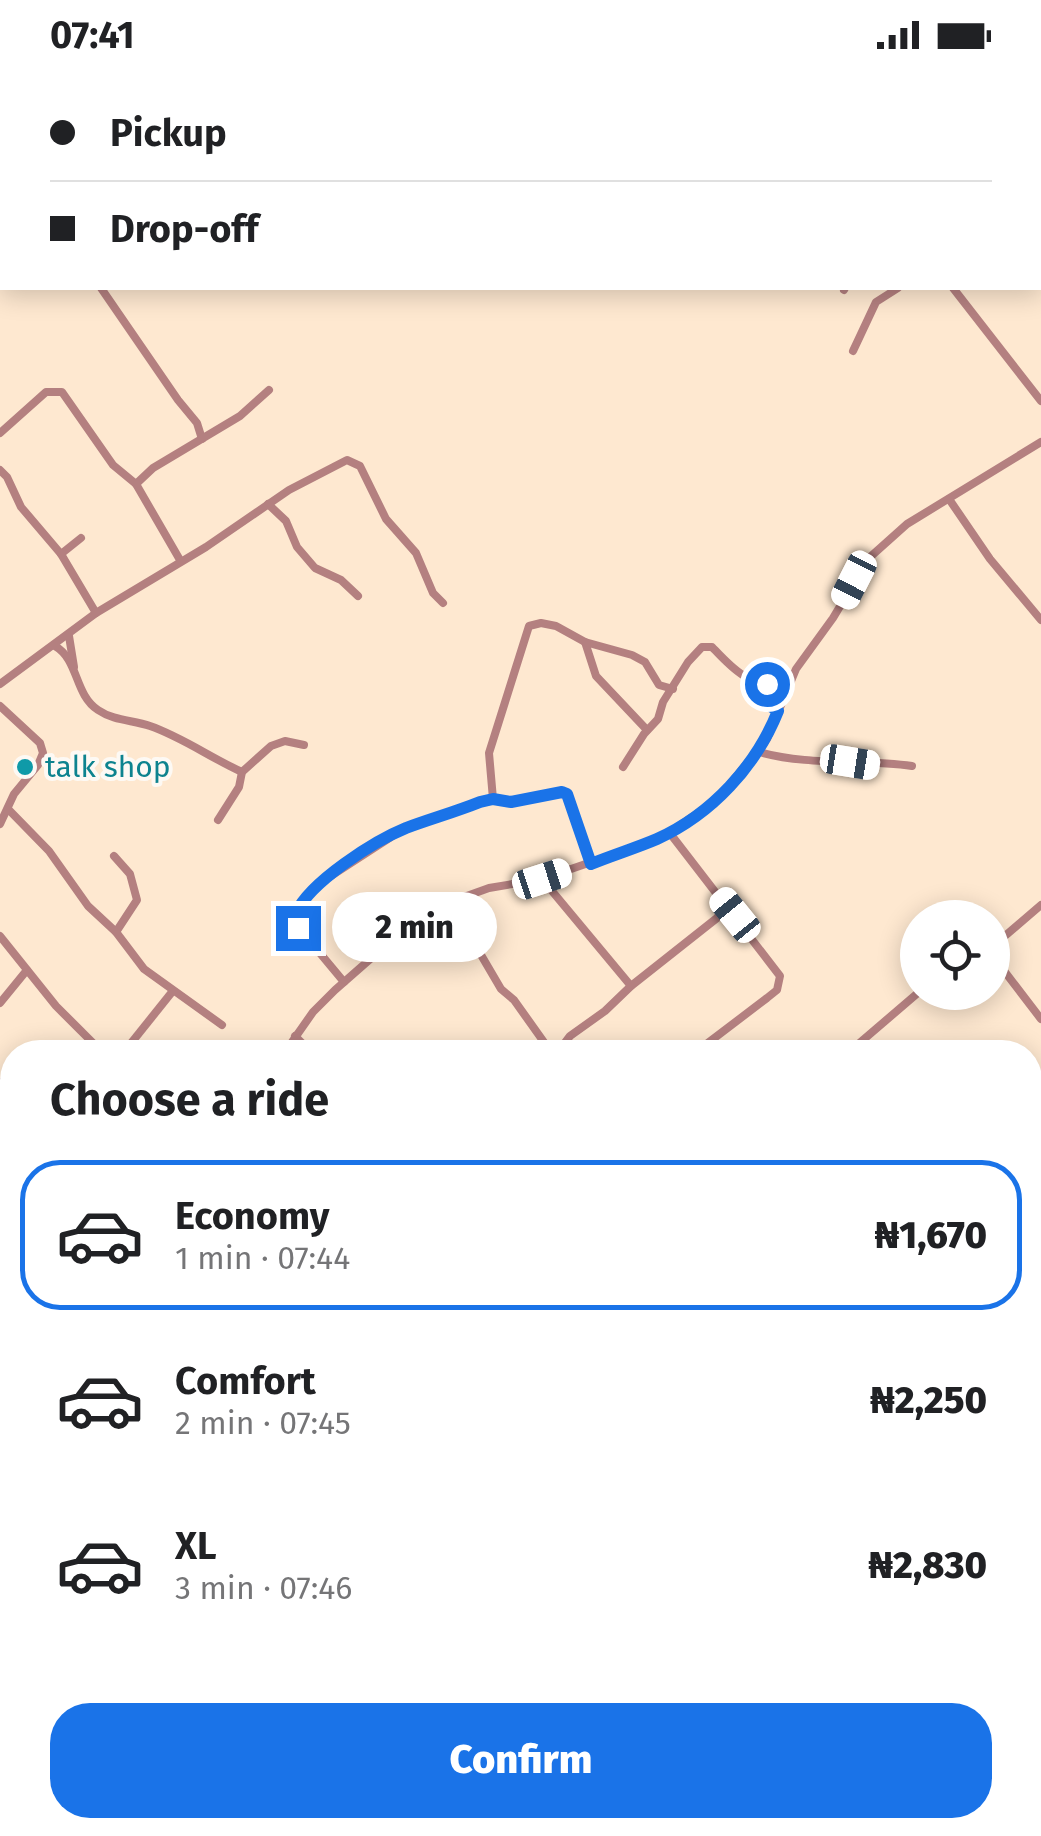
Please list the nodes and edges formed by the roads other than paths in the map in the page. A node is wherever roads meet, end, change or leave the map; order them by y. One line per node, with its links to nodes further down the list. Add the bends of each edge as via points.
1 (101, 290): 8 (street)
2 (895, 290): 4 (street, via 876,302)
3 (955, 290): 6 (street)
4 (852, 351)
5 (270, 390): 8 (street)
6 (1041, 401)
7 (0, 434): 11 (street, via 46,392 58,390 113,466)
8 (202, 439): 11 (street)
9 (1041, 442): 12 (street)
10 (0, 472): 15 (street)
11 (136, 484): 16 (street)
12 (949, 498): 21 (street); 26 (street, via 869,558)
13 (268, 504): 16 (street); 17 (street, via 315,568); 18 (street, via 352,460)
14 (82, 538): 15 (street)
15 (61, 554): 19 (street)
16 (180, 560): 19 (street)
17 (358, 596)
18 (443, 603)
19 (96, 614): 23 (street)
20 (524, 617): 22 (street)
21 (1041, 620)
22 (524, 632): 24 (street, via 546,623); 39 (street, via 489,753)
23 (69, 636): 25 (street); 27 (street)
24 (585, 642): 30 (street, via 640,659 659,685); 33 (street, via 596,676)
25 (55, 646): 27 (street); 29 (street)
26 (802, 659): 28 (street, via 784,682); 32 (street)
27 (74, 667): 38 (street, via 98,710 152,726)
28 (753, 682): 30 (street, via 707,646); 32 (street)
29 (0, 684)
30 (673, 689): 33 (street)
31 (0, 706): 40 (street, via 40,742 42,753)
32 (778, 711): 35 (street)
33 (647, 730): 37 (street)
34 (304, 745): 38 (street, via 278,742)
35 (759, 752): 36 (street, via 789,760); 43 (street, via 716,800)
36 (912, 766)
37 (623, 767)
38 (242, 772): 41 (street)
39 (493, 799): 45 (street, via 567,794); 59 (street, via 402,830 308,894 295,920)
40 (8, 808): 42 (street); 54 (street)
41 (218, 820)
42 (0, 824)
43 (668, 832): 45 (street); 47 (street)
44 (114, 856): 54 (street, via 130,874 137,900)
45 (591, 864): 46 (street)
46 (542, 879): 48 (street); 60 (street)
47 (720, 896): 51 (street); 52 (street)
48 (450, 902): 50 (street); 53 (street)
49 (1041, 905): 55 (street)
50 (438, 911): 53 (street); 59 (street)
51 (735, 915): 52 (street); 73 (street, via 778,970 780,984)
52 (719, 916): 60 (street)
53 (458, 918): 71 (street, via 501,990)
54 (116, 932): 61 (street, via 144,970)
55 (1010, 932)
56 (0, 936): 57 (street)
57 (27, 970): 62 (street); 67 (street)
58 (1010, 978): 64 (street)
59 (344, 982): 66 (street)
60 (631, 986): 72 (street)
61 (172, 992): 65 (street); 68 (street)
62 (0, 1003)
63 (900, 1008): 74 (street)
64 (1041, 1019)
65 (222, 1025)
66 (296, 1036): 69 (street); 70 (street)
67 (90, 1040)
68 (134, 1040)
69 (293, 1040)
70 (300, 1040)
71 (546, 1040)
72 (566, 1040)
73 (712, 1040)
74 (863, 1040)

